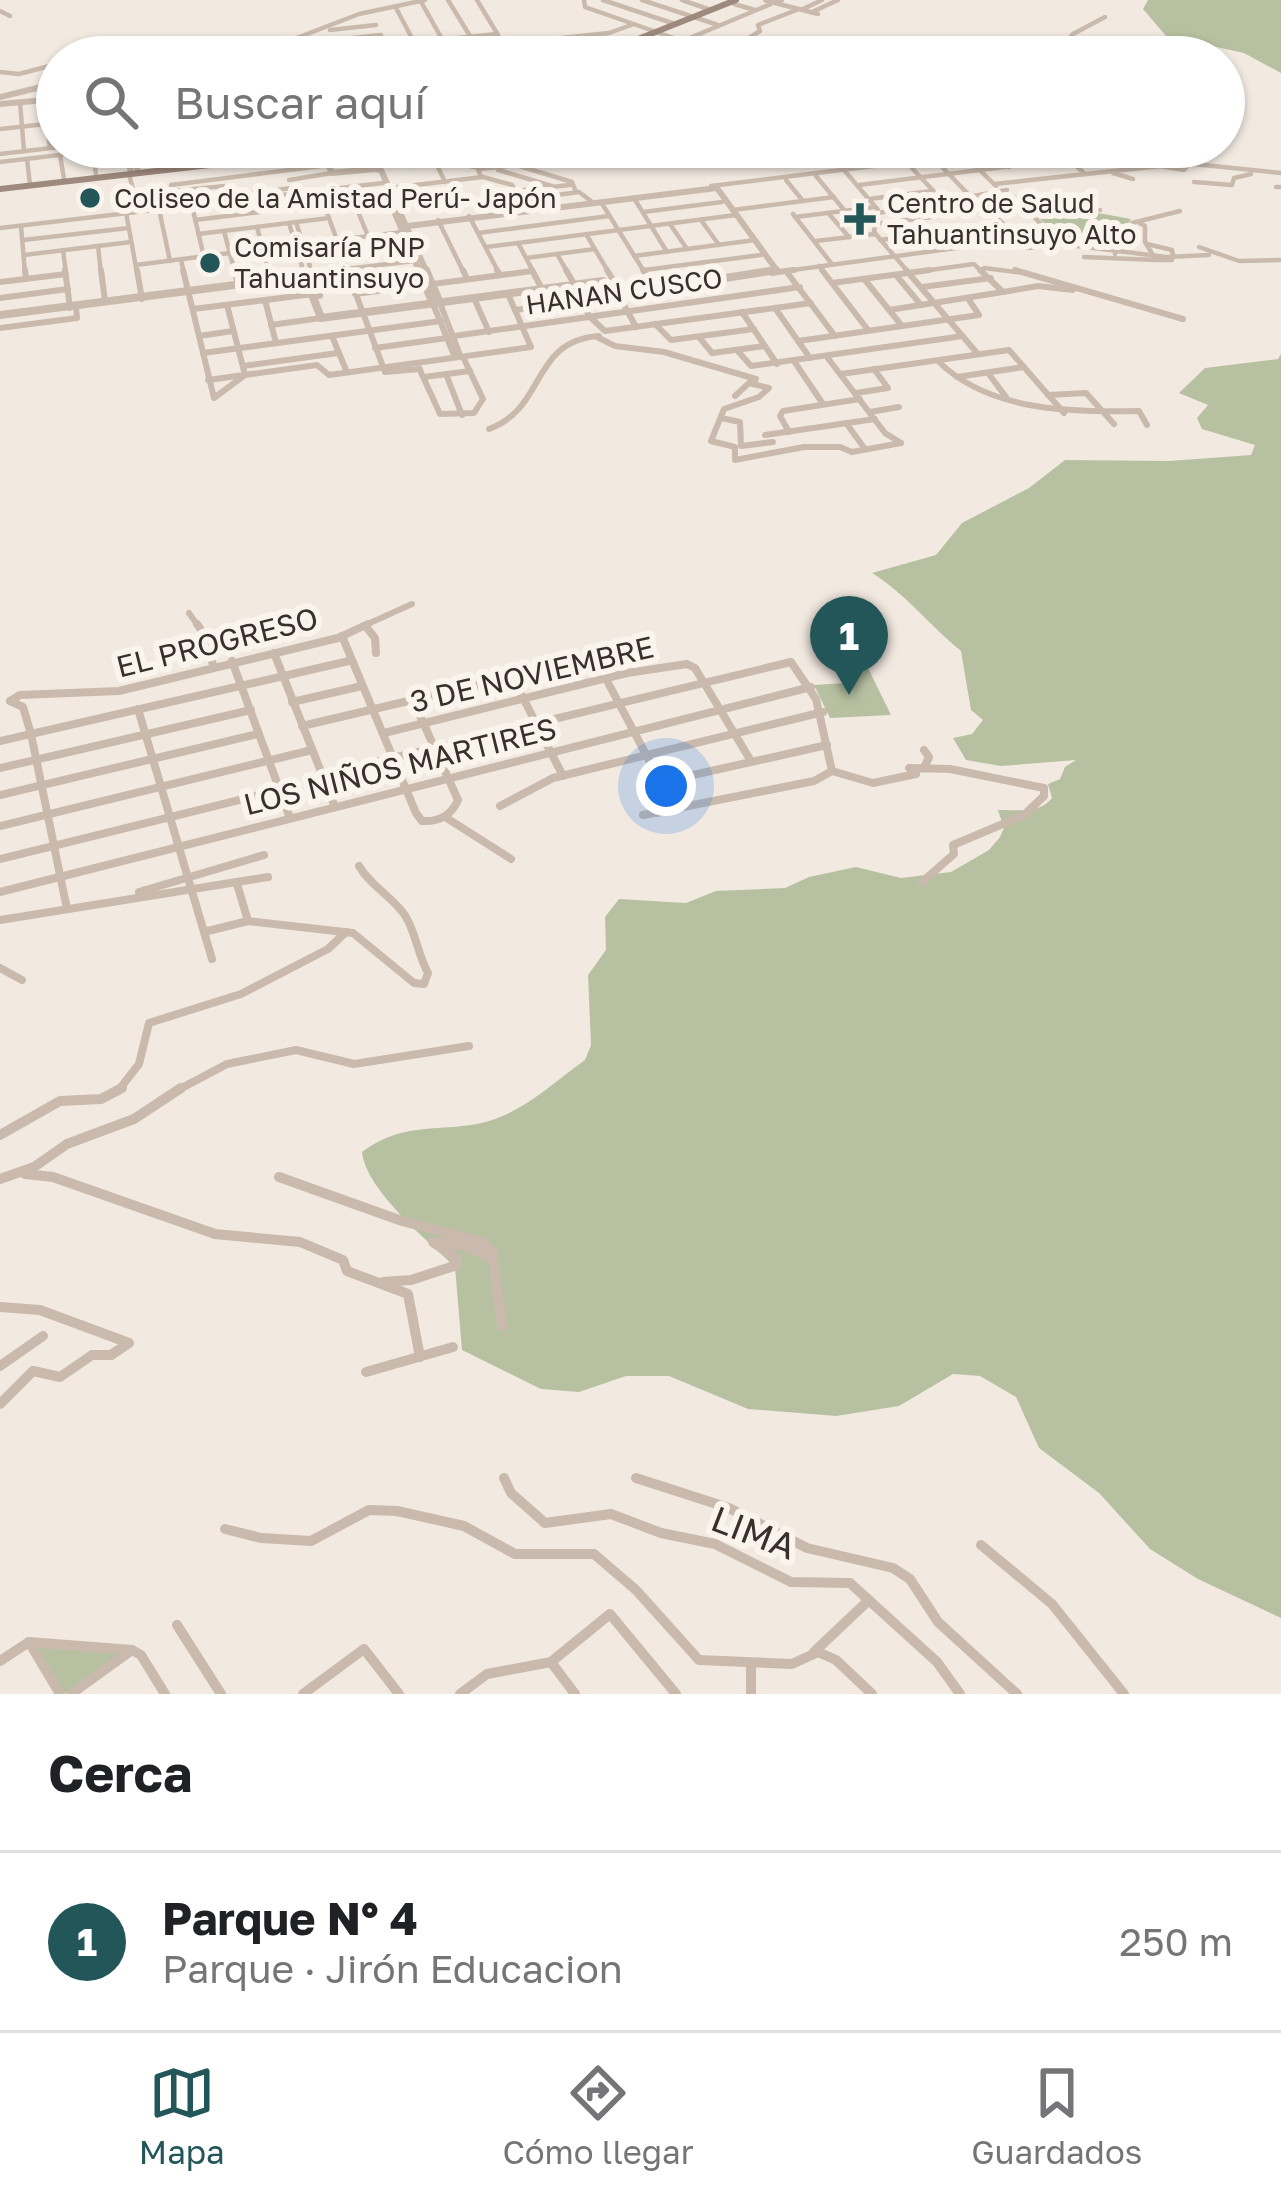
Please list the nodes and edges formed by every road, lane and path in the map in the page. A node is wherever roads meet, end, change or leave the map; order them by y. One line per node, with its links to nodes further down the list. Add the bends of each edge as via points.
1 (423, 0): 14 (street); 35 (street)
2 (448, 0): 36 (street)
3 (477, 0): 30 (street)
4 (603, 0): 13 (street)
5 (642, 0): 23 (street)
6 (682, 0): 16 (street)
7 (806, 0): 15 (street)
8 (821, 0): 15 (street)
9 (838, 0): 15 (street, via 814,14)
10 (586, 1): 20 (street)
11 (733, 1): 16 (main road); 17 (street); 23 (main road)
12 (771, 1): 15 (street); 17 (street)
13 (623, 7): 20 (street); 25 (street)
14 (396, 8): 18 (street); 34 (street)
15 (798, 9): 42 (street, via 758,25)
16 (712, 10): 23 (main road)
17 (756, 10): 26 (street)
18 (370, 11): 27 (street); 28 (street)
19 (0, 14): 21 (street)
20 (604, 14): 24 (street)
21 (10, 16)
22 (1105, 17): 43 (street)
23 (695, 18): 25 (main road); 26 (street); 29 (main road)
24 (634, 24): 29 (street); 37 (street)
25 (675, 24): 29 (main road)
26 (719, 25): 41 (street)
27 (376, 26): 28 (street); 31 (street)
28 (320, 31): 32 (street)
29 (658, 32): 38 (main road); 39 (main road); 40 (street)
30 (497, 34): 36 (street)
31 (381, 35): 33 (street)
32 (306, 36)
33 (372, 36)
34 (411, 36)
35 (441, 36)
36 (470, 36)
37 (579, 36)
38 (649, 36)
39 (649, 36)
40 (670, 36)
41 (694, 36)
42 (751, 36)
43 (1070, 36)
44 (36, 70): 45 (street)
45 (0, 72)
46 (36, 92): 48 (street)
47 (36, 94): 49 (street)
48 (0, 99): 49 (street)
49 (20, 102): 51 (street)
50 (36, 125): 51 (street)
51 (22, 127): 52 (street); 55 (street)
52 (0, 129)
53 (36, 152): 55 (street)
54 (36, 154): 55 (street)
55 (26, 155): 56 (street); 100 (street)
56 (0, 158)
57 (62, 168): 94 (street)
58 (96, 168): 87 (street)
59 (133, 168): 83 (street)
60 (170, 168): 83 (main road); 108 (street)
61 (253, 168): 88 (street)
62 (439, 168): 97 (street)
63 (474, 168): 75 (street)
64 (485, 168): 75 (street)
65 (494, 168): 91 (street)
66 (524, 168): 101 (street)
67 (868, 168): 80 (street)
68 (912, 168): 92 (street)
69 (943, 168): 86 (street)
70 (999, 168): 78 (street)
71 (1079, 168): 84 (street)
72 (1100, 168): 81 (street)
73 (1124, 168): 81 (street)
74 (1228, 168): 82 (street)
75 (479, 169): 90 (street)
76 (330, 170): 77 (street); 79 (street); 95 (street)
77 (364, 170): 102 (street, via 375,169)
78 (980, 170): 86 (street); 107 (street)
79 (286, 171): 88 (street); 95 (street)
80 (845, 171): 89 (street); 103 (street); 113 (street)
81 (1104, 171): 84 (street); 93 (street)
82 (1257, 171): 85 (street); 98 (street, via 1232,185)
83 (134, 172): 87 (main road); 100 (main road); 117 (street)
84 (1084, 173): 107 (street)
85 (1281, 173)
86 (949, 174): 92 (street); 118 (street)
87 (97, 175): 94 (main road)
88 (255, 175): 99 (street); 115 (street)
89 (816, 176): 96 (street); 119 (street)
90 (481, 177): 97 (street); 109 (street)
91 (524, 178): 106 (street); 109 (street)
92 (921, 178): 103 (street); 114 (street)
93 (1132, 178)
94 (64, 179): 100 (main road)
95 (290, 180): 111 (street)
96 (786, 180): 110 (street); 126 (street)
97 (445, 182): 102 (street)
98 (1194, 182)
99 (224, 183): 108 (street); 121 (street)
100 (30, 184): 104 (main road)
101 (572, 185): 106 (street); 116 (street)
102 (387, 186): 105 (street); 159 (street)
103 (857, 186): 122 (street)
104 (0, 187)
105 (348, 187): 112 (street); 167 (street)
106 (552, 187): 109 (street)
107 (1000, 187): 118 (street); 124 (street)
108 (172, 188): 117 (street)
109 (513, 188): 125 (street)
110 (714, 189): 113 (street); 128 (street); 143 (street)
111 (293, 191): 112 (street); 115 (street); 121 (street)
112 (318, 191): 130 (street)
113 (698, 191): 120 (street)
114 (933, 191): 122 (street); 123 (street)
115 (261, 192): 121 (street)
116 (576, 192): 125 (street); 127 (street)
117 (133, 195): 140 (street, via 124,201)
118 (970, 195): 123 (street)
119 (833, 197): 126 (street); 137 (street)
120 (634, 198): 127 (street); 138 (street)
121 (229, 199): 131 (street)
122 (868, 199): 135 (street)
123 (941, 199): 135 (street)
124 (1016, 199): 136 (street, via 987,203); 142 (street)
125 (519, 200): 134 (street)
126 (803, 201): 129 (street)
127 (595, 202): 134 (street); 144 (street)
128 (722, 202): 138 (street); 143 (street)
129 (785, 203): 143 (street); 146 (street)
130 (323, 204): 147 (street); 148 (street)
131 (192, 206): 132 (street); 148 (street)
132 (159, 209): 140 (street); 208 (street)
133 (1100, 209): 142 (street)
134 (525, 210): 145 (street)
135 (876, 210): 137 (street); 154 (street)
136 (988, 210): 154 (street); 155 (street)
137 (845, 211): 141 (street)
138 (643, 212): 157 (street)
139 (1180, 212): 152 (street)
140 (126, 213): 156 (street); 161 (street)
141 (828, 213): 146 (street); 168 (street)
142 (1030, 213): 179 (street)
143 (734, 214): 149 (street); 173 (street)
144 (609, 216): 162 (street); 164 (street)
145 (470, 217): 150 (street); 164 (street)
146 (795, 217): 176 (street)
147 (328, 218): 151 (street); 172 (street)
148 (195, 220): 165 (street)
149 (701, 220): 153 (street); 181 (street)
150 (438, 221): 159 (street); 227 (street)
151 (293, 222): 158 (street); 178 (street); 223 (street)
152 (1138, 222): 180 (street); 193 (street)
153 (670, 224): 157 (street); 188 (street)
154 (875, 224): 169 (street)
155 (1002, 224): 169 (street); 170 (street)
156 (21, 226): 160 (street); 171 (street)
157 (651, 226): 162 (street); 190 (street)
158 (257, 227): 163 (street); 230 (street)
159 (406, 227): 167 (street); 183 (street); 234 (street)
160 (0, 228)
161 (129, 228): 171 (street); 175 (street)
162 (618, 230): 166 (street); 198 (street)
163 (224, 231): 165 (street); 191 (street)
164 (478, 233): 184 (street)
165 (198, 234): 200 (street)
166 (586, 234): 177 (street); 187 (street)
167 (368, 236): 172 (street)
168 (849, 237): 169 (street); 176 (street)
169 (878, 237): 199 (street)
170 (1017, 239): 179 (street, via 1029,248); 199 (street)
171 (23, 240): 194 (street)
172 (337, 240): 178 (street)
173 (753, 240): 181 (street); 196 (street); 218 (street)
174 (1168, 241): 185 (street)
175 (131, 242): 182 (street); 211 (street)
176 (814, 242): 210 (street)
177 (518, 243): 184 (street); 201 (street)
178 (304, 244): 206 (street)
179 (1061, 244): 193 (street)
180 (1146, 244): 185 (street); 203 (street)
181 (719, 245): 188 (street)
182 (98, 246): 189 (street); 256 (street)
183 (409, 246): 195 (street); 209 (street)
184 (486, 247): 222 (street)
185 (1162, 247): 204 (street)
186 (1199, 247): 197 (street)
187 (595, 249): 192 (street); 228 (street)
188 (687, 249): 190 (street)
189 (63, 250): 194 (street); 220 (street)
190 (667, 252): 198 (street)
191 (230, 254): 200 (street); 233 (street)
192 (557, 254): 201 (street); 235 (street)
193 (1114, 254): 203 (street)
194 (24, 255): 226 (street)
195 (341, 255): 206 (street); 215 (street)
196 (761, 255): 216 (street); 218 (street)
197 (1209, 255): 204 (street); 207 (street)
198 (634, 256): 216 (street)
199 (894, 256): 210 (street); 213 (street); 219 (street)
200 (204, 257): 205 (street)
201 (526, 257): 217 (street)
202 (1084, 257): 203 (street)
203 (1155, 257): 204 (street)
204 (1172, 257)
205 (183, 259): 208 (street); 243 (street)
206 (308, 259): 223 (street)
207 (1281, 260)
208 (170, 261): 211 (street)
209 (414, 261): 212 (street); 234 (street)
210 (831, 263): 213 (street)
211 (136, 265): 251 (street)
212 (379, 265): 215 (street); 242 (street)
213 (819, 266): 218 (street); 232 (street)
214 (980, 266): 219 (street); 225 (street); 236 (street)
215 (346, 269): 247 (street)
216 (644, 270): 240 (street)
217 (532, 271): 222 (street); 239 (street)
218 (778, 272): 229 (street); 237 (street); 240 (street)
219 (908, 272): 221 (street); 238 (street)
220 (66, 274): 226 (street); 241 (street)
221 (895, 274): 224 (street); 263 (street)
222 (500, 275): 227 (street)
223 (310, 276): 230 (street); 246 (street); 274 (street)
224 (864, 278): 232 (street); 268 (street)
225 (992, 278): 238 (street); 245 (street)
226 (26, 279): 231 (street)
227 (467, 279): 234 (street)
228 (613, 280): 235 (street); 240 (street, via 622,290)
229 (722, 280): 240 (street); 249 (street)
230 (271, 281): 233 (street); 243 (street)
231 (0, 282)
232 (832, 283): 289 (street)
233 (238, 284): 243 (street)
234 (429, 284): 242 (street); 258 (street)
235 (573, 284): 239 (street); 244 (street, via 606,281); 257 (street)
236 (1056, 285): 245 (street); 277 (street)
237 (800, 287): 249 (street, HANAN CUSCO); 260 (street)
238 (921, 287): 261 (street)
239 (542, 288): 248 (street); 258 (street)
240 (655, 288): 244 (street)
241 (68, 289): 250 (street); 264 (street)
242 (389, 289): 247 (street)
243 (192, 291): 251 (street); 266 (street)
244 (617, 292): 270 (street)
245 (1003, 292): 253 (street)
246 (313, 294): 255 (street); 274 (street)
247 (355, 294): 269 (street)
248 (508, 294): 252 (street); 267 (street)
249 (733, 296): 254 (street, HANAN CUSCO)
250 (0, 298)
251 (141, 298): 256 (street); 264 (street)
252 (474, 298): 258 (street); 290 (street)
253 (968, 298): 261 (street); 278 (street, via 980,314)
254 (711, 299): 259 (street, HANAN CUSCO); 272 (street)
255 (265, 300): 262 (street); 281 (street)
256 (105, 301): 264 (street)
257 (583, 301): 267 (street); 275 (street)
258 (436, 302): 269 (street); 279 (street); 296 (street)
259 (690, 302): 270 (street, HANAN CUSCO); 276 (street)
260 (811, 303): 265 (street); 294 (street)
261 (934, 303): 263 (street); 278 (street)
262 (227, 305): 266 (street); 287 (street)
263 (922, 305): 268 (street)
264 (72, 307): 273 (street); 285 (street, via 76,318)
265 (775, 308): 271 (street); 298 (street)
266 (193, 309): 292 (street)
267 (515, 310): 283 (street)
268 (889, 310): 282 (street)
269 (362, 312): 274 (street); 288 (street)
270 (627, 312): 275 (street, HANAN CUSCO); 284 (street)
271 (742, 312): 272 (street); 286 (street)
272 (721, 315): 276 (street)
273 (1, 316): 285 (street)
274 (324, 317): 281 (street)
275 (593, 318): 283 (street, HANAN CUSCO); 291 (street)
276 (700, 318): 280 (street)
277 (1183, 319)
278 (949, 320): 282 (street); 295 (street)
279 (440, 321): 288 (street); 296 (street)
280 (655, 324): 284 (street); 297 (street, via 671,340)
281 (272, 325): 299 (street)
282 (902, 326): 289 (street)
283 (525, 327): 290 (street, HANAN CUSCO); 307 (street, via 531,347)
284 (636, 327): 291 (street)
285 (2, 328)
286 (754, 329): 297 (street); 300 (street)
287 (233, 331): 292 (street); 301 (street)
288 (368, 331): 293 (street); 302 (street)
289 (869, 331): 294 (street)
290 (489, 332): 296 (street, HANAN CUSCO)
291 (600, 334): 327 (street, via 615,346); 342 (street, via 580,336 546,362 517,416)
292 (199, 336): 304 (street)
293 (332, 336): 299 (street); 305 (street)
294 (835, 336): 298 (street)
295 (963, 336): 306 (street); 308 (street)
296 (451, 337): 302 (street, HANAN CUSCO); 307 (street)
297 (699, 337): 303 (street, via 710,352)
298 (798, 341): 309 (street)
299 (276, 343): 301 (street)
300 (765, 346): 303 (street); 313 (street)
301 (238, 348): 304 (street); 315 (street)
302 (375, 348): 314 (street)
303 (736, 350): 313 (street, via 749,366)
304 (202, 353): 326 (street)
305 (338, 353): 315 (street); 318 (street)
306 (978, 354): 311 (street); 316 (street, via 1009,350)
307 (459, 356): 310 (street); 319 (street)
308 (826, 356): 309 (street); 323 (street)
309 (810, 358): 312 (street)
310 (416, 360): 314 (street); 320 (street)
311 (937, 360): 317 (street); 325 (street)
312 (794, 361): 313 (street); 332 (street)
313 (777, 364)
314 (381, 365): 318 (street); 320 (street, via 390,373)
315 (243, 366): 324 (street)
316 (1024, 367): 321 (street); 328 (street)
317 (874, 369): 323 (street); 330 (street, via 888,388)
318 (346, 370): 324 (street, via 324,374 317,365)
319 (470, 371): 322 (street); 336 (street, via 483,401)
320 (421, 373): 322 (street); 336 (street, via 438,412)
321 (988, 373): 325 (street); 331 (street)
322 (446, 374): 336 (street)
323 (841, 374): 330 (street)
324 (245, 376): 326 (street); 326 (street, via 216,398)
325 (956, 377): 331 (street)
326 (208, 380)
327 (764, 381)
328 (1048, 395): 334 (street, via 1086,393); 335 (street)
329 (735, 396): 338 (street, via 749,382 769,388 728,406)
330 (858, 396): 332 (street); 337 (street)
331 (1007, 398): 335 (street)
332 (823, 404): 343 (street, via 781,412)
333 (899, 407): 337 (street)
334 (1101, 412): 335 (street); 340 (street); 341 (street, via 1139,411)
335 (1064, 413)
336 (462, 415)
337 (872, 415): 339 (street); 346 (street, via 901,443)
338 (721, 418): 345 (street, via 740,422 741,446); 346 (street, via 711,441 735,447 735,460 804,447)
339 (846, 423): 343 (street); 346 (street)
340 (1114, 424)
341 (1147, 425)
342 (489, 429)
343 (789, 432): 344 (street)
344 (765, 435)
345 (773, 442)
346 (865, 448)
347 (412, 604): 349 (street, EL PROGRESO)
348 (189, 613): 355 (street)
349 (366, 627): 350 (street, EL PROGRESO); 352 (street)
350 (342, 636): 351 (street, EL PROGRESO); 354 (street)
351 (274, 652): 353 (street, EL PROGRESO); 356 (street)
352 (376, 653)
353 (232, 661): 355 (street, EL PROGRESO); 359 (street)
354 (350, 661): 356 (street); 360 (street)
355 (213, 665): 376 (street, EL PROGRESO, via 115,692 26,694 10,701 23,706)
356 (282, 676): 359 (street); 364 (street)
357 (606, 679): 358 (street, 3 DE NOVIEMBRE, via 690,665); 363 (street, 3 DE NOVIEMBRE); 365 (street)
358 (701, 683): 361 (street, via 791,662); 365 (street); 369 (street)
359 (242, 686): 366 (street); 368 (street)
360 (362, 686): 364 (street); 367 (street)
361 (811, 687): 369 (street, LOS NIÑOS MARTIRES); 370 (street)
362 (413, 700): 363 (street, via 510,682); 367 (street); 371 (street)
363 (524, 700): 371 (street, 3 DE NOVIEMBRE); 372 (street)
364 (292, 702): 373 (street)
365 (620, 703): 372 (street); 374 (street)
366 (138, 709): 376 (street); 377 (street)
367 (372, 709): 373 (street); 375 (street)
368 (250, 710): 377 (street); 378 (street)
369 (716, 710): 374 (street, LOS NIÑOS MARTIRES); 379 (street)
370 (823, 712): 379 (street); 381 (street)
371 (425, 724): 375 (street, 3 DE NOVIEMBRE); 382 (street)
372 (537, 724): 382 (street); 385 (street)
373 (302, 726): 383 (street)
374 (637, 730): 385 (street, LOS NIÑOS MARTIRES); 386 (street)
375 (384, 733): 387 (street)
376 (31, 734): 380 (street); 388 (street)
377 (145, 734): 388 (street); 389 (street)
378 (258, 734): 389 (street); 390 (street)
379 (733, 735): 386 (street); 391 (street)
380 (0, 741)
381 (828, 745): 391 (street); 393 (street)
382 (436, 748): 387 (street); 397 (street)
383 (311, 750): 390 (street); 395 (street)
384 (924, 750): 394 (street, via 929,757)
385 (551, 753): 396 (street); 397 (street, LOS NIÑOS MARTIRES)
386 (650, 757): 396 (street); 398 (street)
387 (394, 758): 395 (street); 401 (street)
388 (35, 760): 392 (street); 399 (street)
389 (152, 760): 399 (street); 400 (street)
390 (269, 761): 400 (street); 402 (street)
391 (751, 761): 398 (street)
392 (0, 768)
393 (832, 770): 394 (street, via 867,782); 406 (street, via 814,781)
394 (920, 771): 422 (street, via 1040,785 1046,793 1024,815 952,844 952,856)
395 (322, 775): 405 (street)
396 (562, 776): 404 (street)
397 (448, 778): 401 (street, LOS NIÑOS MARTIRES); 410 (street, via 458,800)
398 (662, 779): 406 (street)
399 (41, 785): 403 (street); 407 (street)
400 (160, 787): 407 (street); 409 (street)
401 (406, 789): 405 (street, LOS NIÑOS MARTIRES); 410 (street, via 426,822)
402 (280, 790): 409 (street); 411 (street)
403 (0, 795)
404 (500, 806)
405 (335, 807): 411 (street, LOS NIÑOS MARTIRES)
406 (658, 813): 408 (street)
407 (46, 814): 412 (street); 413 (street)
408 (643, 815)
409 (169, 817): 413 (street); 414 (street)
410 (445, 817): 416 (street)
411 (290, 818): 414 (street, LOS NIÑOS MARTIRES)
412 (0, 826)
413 (53, 846): 417 (street); 419 (street)
414 (178, 847): 419 (street, LOS NIÑOS MARTIRES); 421 (street)
415 (264, 855): 421 (street)
416 (511, 859)
417 (0, 860)
418 (359, 866): 431 (street, via 406,916 428,973 424,984)
419 (60, 876): 425 (street, LOS NIÑOS MARTIRES); 427 (street)
420 (268, 877): 423 (street)
421 (188, 878): 424 (street); 426 (street)
422 (922, 882)
423 (237, 884): 424 (street); 429 (street)
424 (192, 891): 426 (street); 430 (street)
425 (0, 892)
426 (114, 899): 427 (street)
427 (67, 909): 428 (street)
428 (0, 920)
429 (248, 921): 430 (street); 431 (street)
430 (204, 932): 432 (street)
431 (346, 932): 436 (street, via 328,950 242,994 149,1023 130,1084 100,1098 63,1099)
432 (212, 959)
433 (0, 968): 434 (street)
434 (22, 980)
435 (469, 1046): 438 (street, via 354,1064 296,1050 227,1064 134,1119)
436 (2, 1135)
437 (279, 1177): 439 (street, via 482,1242)
438 (0, 1179): 440 (street, via 33,1173 214,1234 300,1242)
439 (494, 1257): 440 (street, via 433,1242 458,1265); 442 (street)
440 (381, 1282): 445 (street, via 409,1294)
441 (0, 1306): 448 (street, via 40,1310 128,1339 60,1377 33,1371)
442 (502, 1326)
443 (43, 1336): 446 (street)
444 (453, 1347): 445 (street)
445 (420, 1357): 447 (street)
446 (0, 1366)
447 (366, 1372)
448 (0, 1404)
449 (504, 1478): 453 (street, LIMA, via 544,1523 611,1514 715,1544 791,1582 850,1583)
450 (636, 1478): 474 (street, via 729,1508 807,1548 893,1568)
451 (225, 1529): 460 (street, via 311,1540 369,1510 389,1510 464,1526 515,1554 594,1554 691,1655)
452 (981, 1545): 475 (street, via 1052,1604)
453 (869, 1600): 457 (street); 473 (street, LIMA)
454 (177, 1625): 465 (street)
455 (29, 1642): 456 (street); 458 (street); 462 (street)
456 (132, 1650): 463 (street); 464 (street)
457 (814, 1653): 460 (street, via 792,1664); 472 (street, via 836,1660)
458 (0, 1661)
459 (551, 1662): 461 (street, via 487,1674); 469 (street); 470 (street, via 610,1614)
460 (751, 1663): 471 (street)
461 (478, 1689): 468 (street)
462 (59, 1694)
463 (71, 1694)
464 (165, 1694)
465 (221, 1694)
466 (304, 1694): 467 (street, via 362,1649)
467 (399, 1694)
468 (460, 1694)
469 (575, 1694)
470 (676, 1694)
471 (751, 1694)
472 (872, 1694)
473 (960, 1694)
474 (1017, 1694)
475 (1124, 1694)

